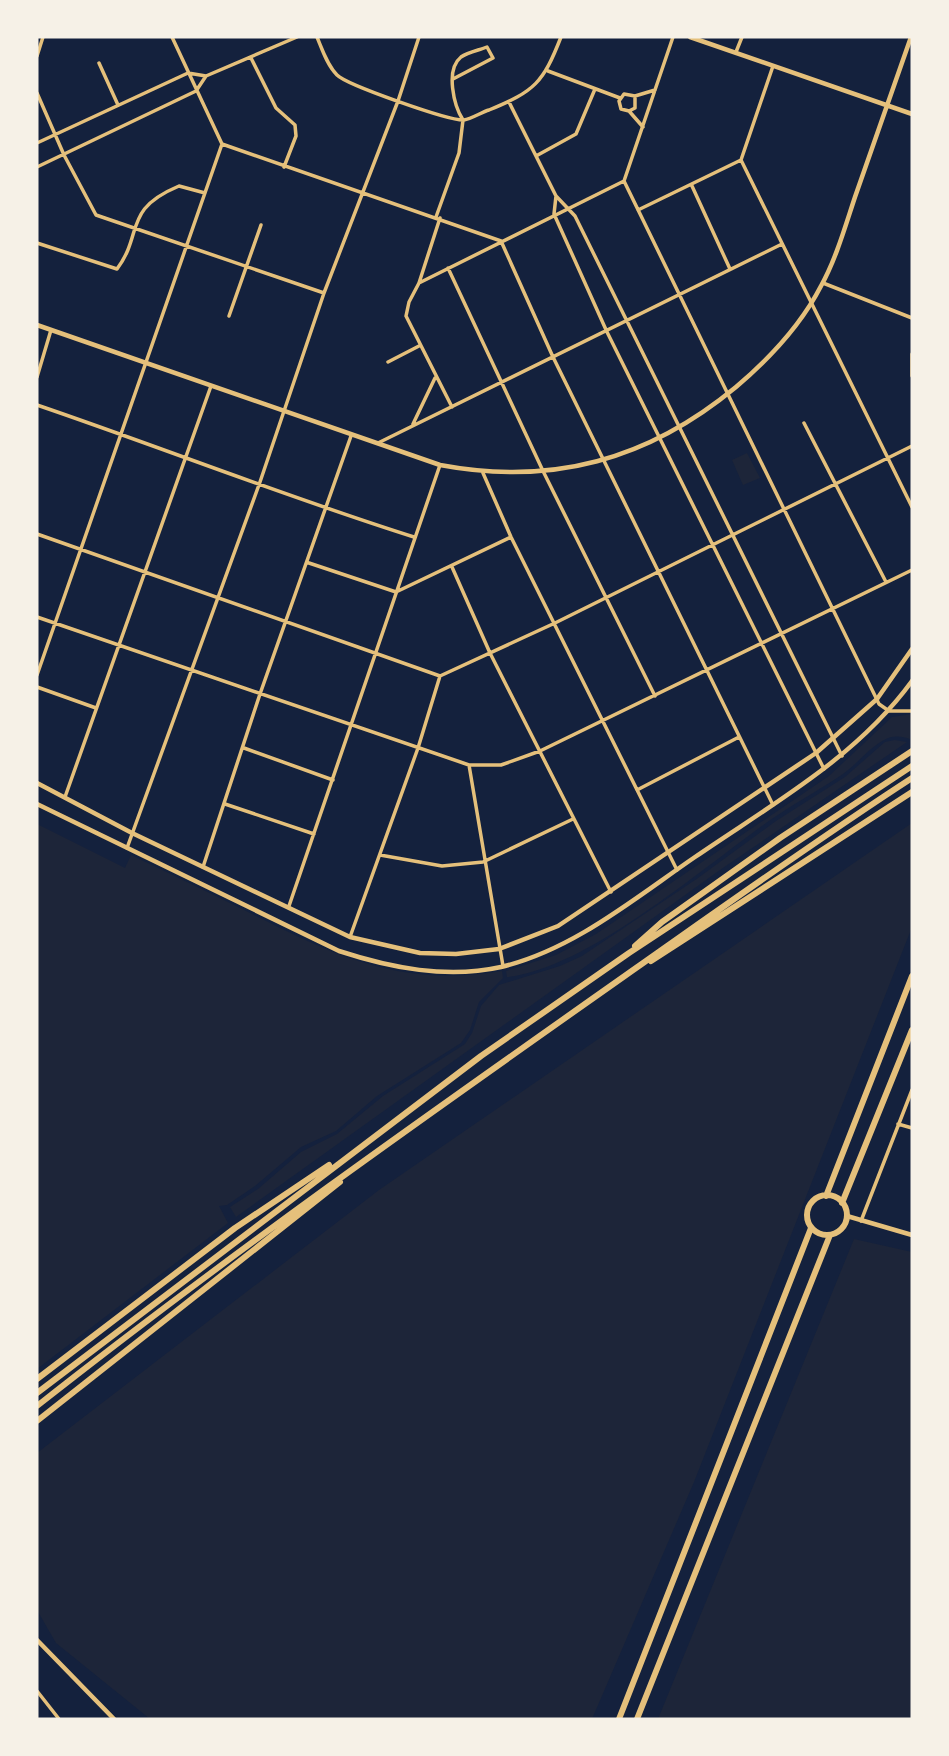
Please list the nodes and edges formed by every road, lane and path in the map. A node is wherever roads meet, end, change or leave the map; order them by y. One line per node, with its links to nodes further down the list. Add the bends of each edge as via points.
1 (43, 37): 11 (street)
2 (172, 37): 18 (street)
3 (297, 37): 14 (street)
4 (317, 37): 27 (street, via 338,76)
5 (419, 37): 27 (street)
6 (561, 37): 17 (street)
7 (673, 37): 22 (street)
8 (690, 37): 12 (street)
9 (742, 37): 12 (street)
10 (911, 37): 29 (street)
11 (38, 48): 13 (street)
12 (736, 52): 16 (street)
13 (37, 56)
14 (251, 58): 19 (street); 42 (street, via 276,107 295,125 296,136)
15 (99, 64): 30 (street)
16 (773, 66): 29 (street); 40 (street)
17 (548, 71): 21 (street); 28 (street, via 537,85)
18 (187, 73): 19 (street); 23 (street); 30 (street)
19 (206, 76): 23 (street)
20 (453, 79): 20 (street, via 460,58 487,47 493,58); 33 (street)
21 (596, 89): 26 (street); 39 (street, via 576,134)
22 (656, 89): 25 (street); 34 (street)
23 (196, 91): 37 (street); 38 (street)
24 (37, 93): 35 (street)
25 (635, 96): 26 (street, via 626,93); 31 (street, via 636,105)
26 (620, 98): 31 (street, via 620,106)
27 (398, 101): 33 (street); 46 (street)
28 (509, 102): 33 (street); 39 (street)
29 (888, 104): 32 (street); 62 (street)
30 (118, 105): 35 (street)
31 (629, 111): 34 (street)
32 (912, 114)
33 (463, 120): 51 (street, via 459,153)
34 (643, 127): 43 (street)
35 (54, 135): 36 (street); 38 (street)
36 (37, 142)
37 (222, 144): 42 (street); 45 (street)
38 (64, 155): 41 (street); 53 (street, via 93,213)
39 (536, 156): 47 (street)
40 (741, 160): 44 (street); 56 (street)
41 (37, 167)
42 (284, 167): 46 (street)
43 (624, 181): 48 (street); 49 (street)
44 (691, 185): 49 (street); 60 (street)
45 (205, 193): 53 (street, via 176,187 145,207); 57 (street)
46 (363, 193): 51 (street); 63 (street)
47 (556, 196): 48 (street); 50 (street)
48 (570, 207): 50 (street); 68 (street)
49 (638, 210): 64 (street)
50 (554, 214): 54 (street); 71 (street)
51 (438, 218): 54 (street); 61 (street)
52 (261, 226): 58 (street)
53 (134, 227): 55 (street, via 119,268 114,270); 57 (street)
54 (500, 241): 59 (street); 74 (street)
55 (37, 243)
56 (782, 244): 60 (street); 65 (street)
57 (187, 246): 58 (street); 76 (street)
58 (247, 267): 63 (street); 66 (street)
59 (448, 268): 61 (street); 80 (street)
60 (730, 270): 64 (street)
61 (419, 283): 72 (street, via 406,316)
62 (823, 283): 65 (street); 67 (street)
63 (324, 293): 85 (street)
64 (679, 296): 68 (street); 82 (street)
65 (812, 303): 82 (street, via 774,352); 95 (street)
66 (229, 316)
67 (912, 318)
68 (627, 322): 71 (street); 88 (street)
69 (37, 325): 70 (street)
70 (51, 330): 76 (street); 78 (street)
71 (607, 332): 74 (street); 91 (street)
72 (419, 346): 75 (street); 79 (street)
73 (912, 354): 77 (street)
74 (553, 357): 80 (street); 96 (street)
75 (388, 362)
76 (144, 363): 81 (street); 89 (street)
77 (912, 376)
78 (37, 377)
79 (435, 377): 84 (street); 87 (street)
80 (502, 381): 84 (street); 98 (street)
81 (211, 386): 85 (street); 94 (street)
82 (728, 394): 88 (street); 104 (street)
83 (37, 405): 89 (street)
84 (452, 407): 87 (street)
85 (282, 411): 90 (street); 100 (street)
86 (804, 423): 101 (street)
87 (412, 426): 92 (street)
88 (680, 428): 91 (street); 106 (street)
89 (120, 433): 94 (street); 110 (street)
90 (351, 436): 92 (street); 103 (street)
91 (661, 439): 96 (street); 109 (street)
92 (376, 444): 97 (street)
93 (912, 446): 95 (street)
94 (186, 457): 100 (street); 114 (street)
95 (887, 458): 101 (street); 102 (street)
96 (604, 460): 98 (street); 115 (street)
97 (440, 465): 99 (street); 107 (street)
98 (543, 471): 99 (street); 118 (street)
99 (483, 473): 108 (street)
100 (260, 482): 103 (street); 119 (street)
101 (835, 484): 104 (street); 116 (street)
102 (912, 507)
103 (327, 509): 107 (street); 111 (street)
104 (784, 510): 106 (street); 120 (street)
105 (37, 534): 110 (street)
106 (732, 536): 109 (street); 125 (street)
107 (414, 537): 117 (street)
108 (511, 537): 112 (street); 122 (street)
109 (712, 545): 115 (street); 127 (street)
110 (80, 549): 114 (street); 123 (street)
111 (309, 563): 117 (street); 124 (street)
112 (452, 567): 117 (street); 130 (street)
113 (912, 570): 116 (street)
114 (146, 571): 119 (street); 126 (street)
115 (658, 572): 118 (street); 132 (street)
116 (886, 582): 120 (street)
117 (396, 592): 129 (street)
118 (606, 597): 122 (street); 138 (street)
119 (217, 598): 124 (street); 131 (street)
120 (834, 609): 125 (street); 139 (street)
121 (37, 617): 123 (street)
122 (555, 623): 130 (street); 143 (street)
123 (54, 624): 126 (street); 133 (street)
124 (286, 624): 129 (street); 137 (street)
125 (781, 635): 127 (street); 146 (street)
126 (120, 644): 131 (street); 140 (street)
127 (761, 645): 132 (street); 151 (street)
128 (912, 649): 139 (street)
129 (375, 653): 134 (street); 144 (street)
130 (490, 653): 134 (street); 149 (street)
131 (190, 671): 137 (street); 167 (street)
132 (706, 671): 138 (street); 145 (street)
133 (37, 674)
134 (440, 676): 148 (street)
135 (912, 681): 141 (street)
136 (37, 687): 140 (street)
137 (260, 695): 144 (street); 147 (street)
138 (655, 696): 143 (street)
139 (877, 699): 141 (street); 146 (street)
140 (96, 708): 162 (street)
141 (889, 711): 142 (street); 152 (street)
142 (912, 711)
143 (602, 722): 149 (street); 160 (street)
144 (350, 723): 148 (street); 157 (street)
145 (739, 737): 159 (street); 160 (street)
146 (833, 740): 151 (street); 152 (street)
147 (244, 748): 157 (street); 164 (street)
148 (418, 748): 153 (street); 171 (street)
149 (540, 751): 153 (street, via 501,765); 166 (street)
150 (912, 751): 179 (main road, via 669,917)
151 (816, 753): 155 (street); 159 (street)
152 (842, 756): 155 (street)
153 (468, 765): 172 (street)
154 (912, 766): 179 (main road)
155 (825, 769): 165 (street)
156 (912, 778): 181 (main road)
157 (333, 780): 168 (street)
158 (37, 783): 162 (street)
159 (764, 789): 165 (street); 170 (street)
160 (637, 790): 170 (street)
161 (912, 792): 181 (main road)
162 (65, 797): 167 (street)
163 (37, 804): 169 (street)
164 (225, 804): 168 (street); 173 (street)
165 (773, 805): 174 (street)
166 (573, 819): 172 (street); 175 (street)
167 (132, 834): 169 (street); 173 (street)
168 (314, 834): 176 (street)
169 (127, 848): 180 (street, via 329,947 363,959 437,971)
170 (668, 854): 174 (street); 175 (street)
171 (380, 855): 172 (street, via 442,866); 177 (street)
172 (483, 862): 178 (street)
173 (203, 867): 176 (street)
174 (677, 870): 180 (street, via 574,937)
175 (611, 893): 178 (street, via 558,926)
176 (289, 906): 177 (street)
177 (350, 937): 178 (street, via 420,953)
178 (499, 949): 180 (street)
179 (629, 953): 188 (main road)
180 (503, 966)
181 (636, 968): 189 (main road)
182 (912, 976): 190 (main road)
183 (912, 1030): 184 (main road)
184 (909, 1046): 191 (main road)
185 (912, 1090): 186 (street)
186 (898, 1124): 187 (street); 193 (street)
187 (912, 1128)
188 (349, 1153): 197 (main road, via 235,1228); 198 (main road)
189 (357, 1166): 199 (main road, via 247,1244); 200 (main road, via 320,1200)
190 (825, 1196): 191 (main road); 194 (main road, via 814,1200 807,1210)
191 (842, 1203): 192 (main road)
192 (847, 1216): 193 (street); 196 (main road, via 842,1229)
193 (861, 1221): 195 (street)
194 (811, 1228): 196 (main road); 205 (main road)
195 (912, 1234)
196 (830, 1235): 206 (main road)
197 (37, 1379)
198 (37, 1393)
199 (37, 1406)
200 (37, 1421)
201 (37, 1640): 204 (street)
202 (37, 1691): 203 (street)
203 (59, 1719)
204 (114, 1719)
205 (619, 1719)
206 (637, 1719)

